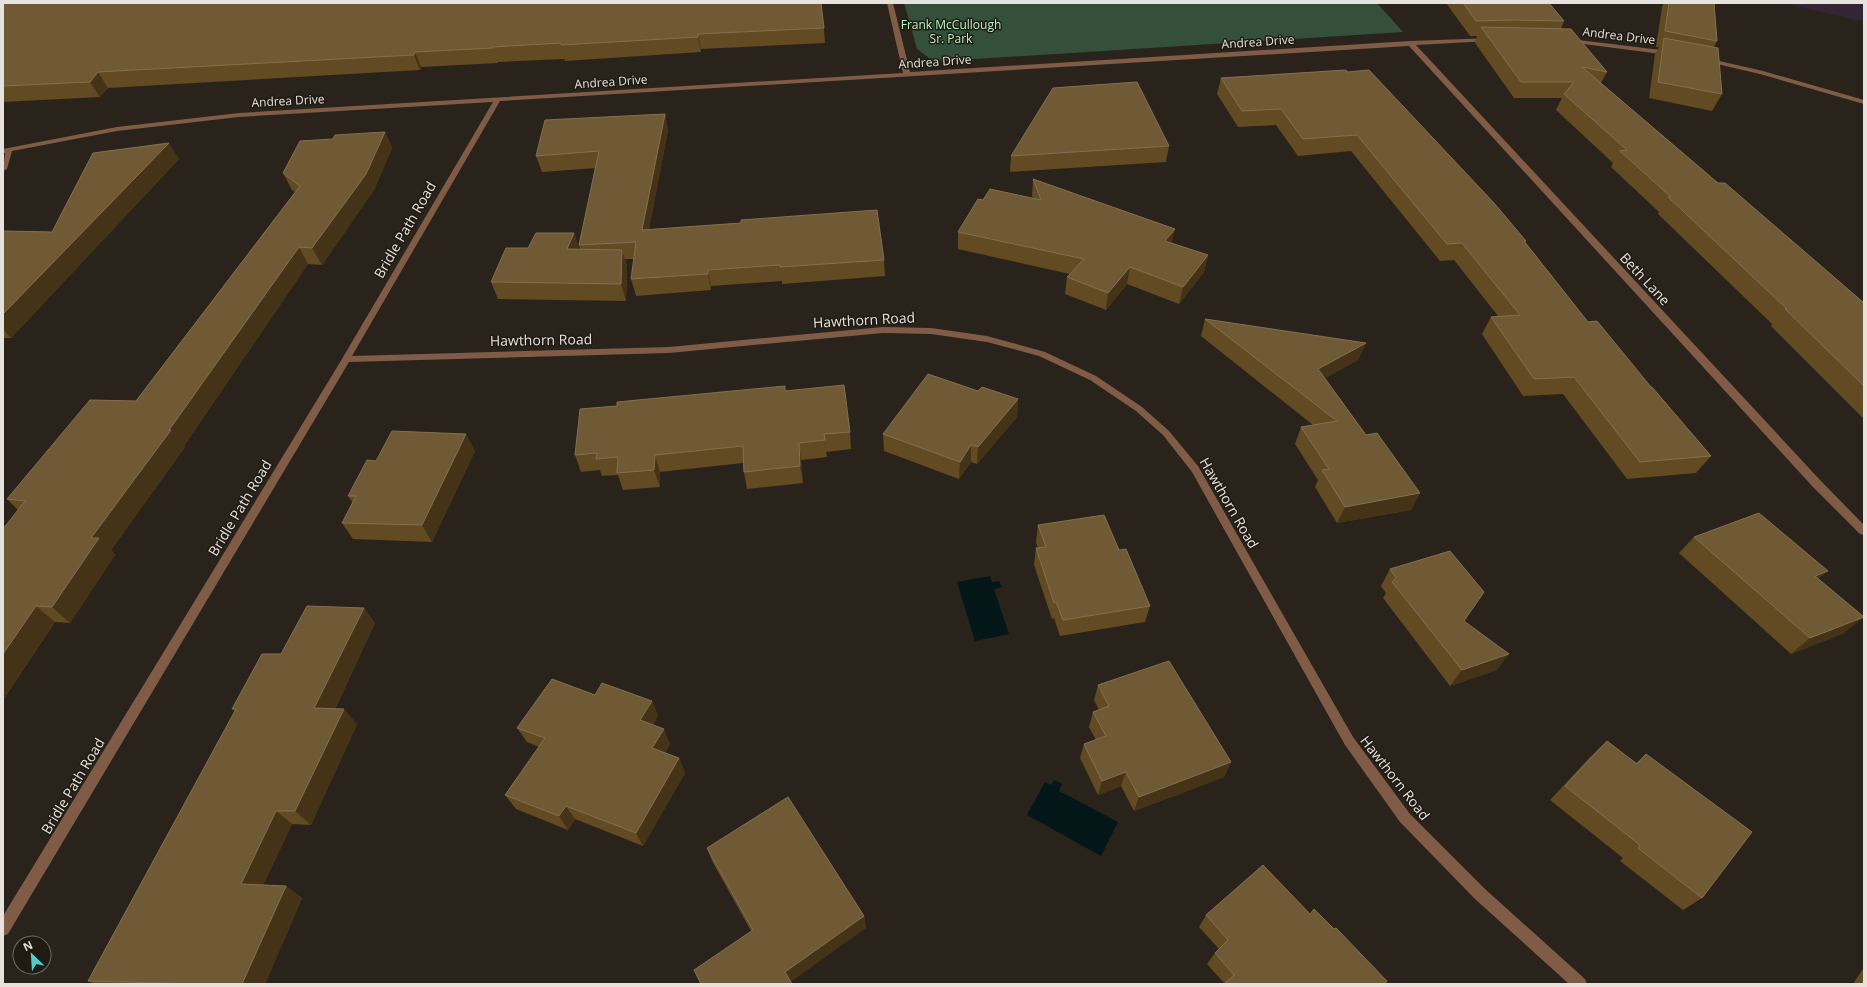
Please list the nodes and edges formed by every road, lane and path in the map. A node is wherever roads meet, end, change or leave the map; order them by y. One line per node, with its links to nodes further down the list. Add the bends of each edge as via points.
1 (890, 3): 7 (street)
2 (1498, 39): 4 (street, Andrea Drive)
3 (1565, 41): 5 (street, Andrea Drive)
4 (1410, 43): 7 (street, Andrea Drive); 13 (street, Beth Lane, via 1817,484)
5 (1680, 55)
6 (1701, 59): 9 (street, via 1761,72)
7 (907, 75): 8 (street, Andrea Drive)
8 (497, 100): 10 (street, Andrea Drive, via 179,120 117,129); 12 (street, Bridle Path Road)
9 (1864, 102)
10 (6, 151): 11 (street)
11 (3, 169)
12 (346, 359): 14 (street, Bridle Path Road); 15 (street, Hawthorn Road, via 655,350 883,330 931,331 988,339 1042,354 1093,378 1139,409 1166,433 1195,470 1348,741 1405,818 1480,894)
13 (1864, 531)
14 (3, 929)
15 (1580, 984)

